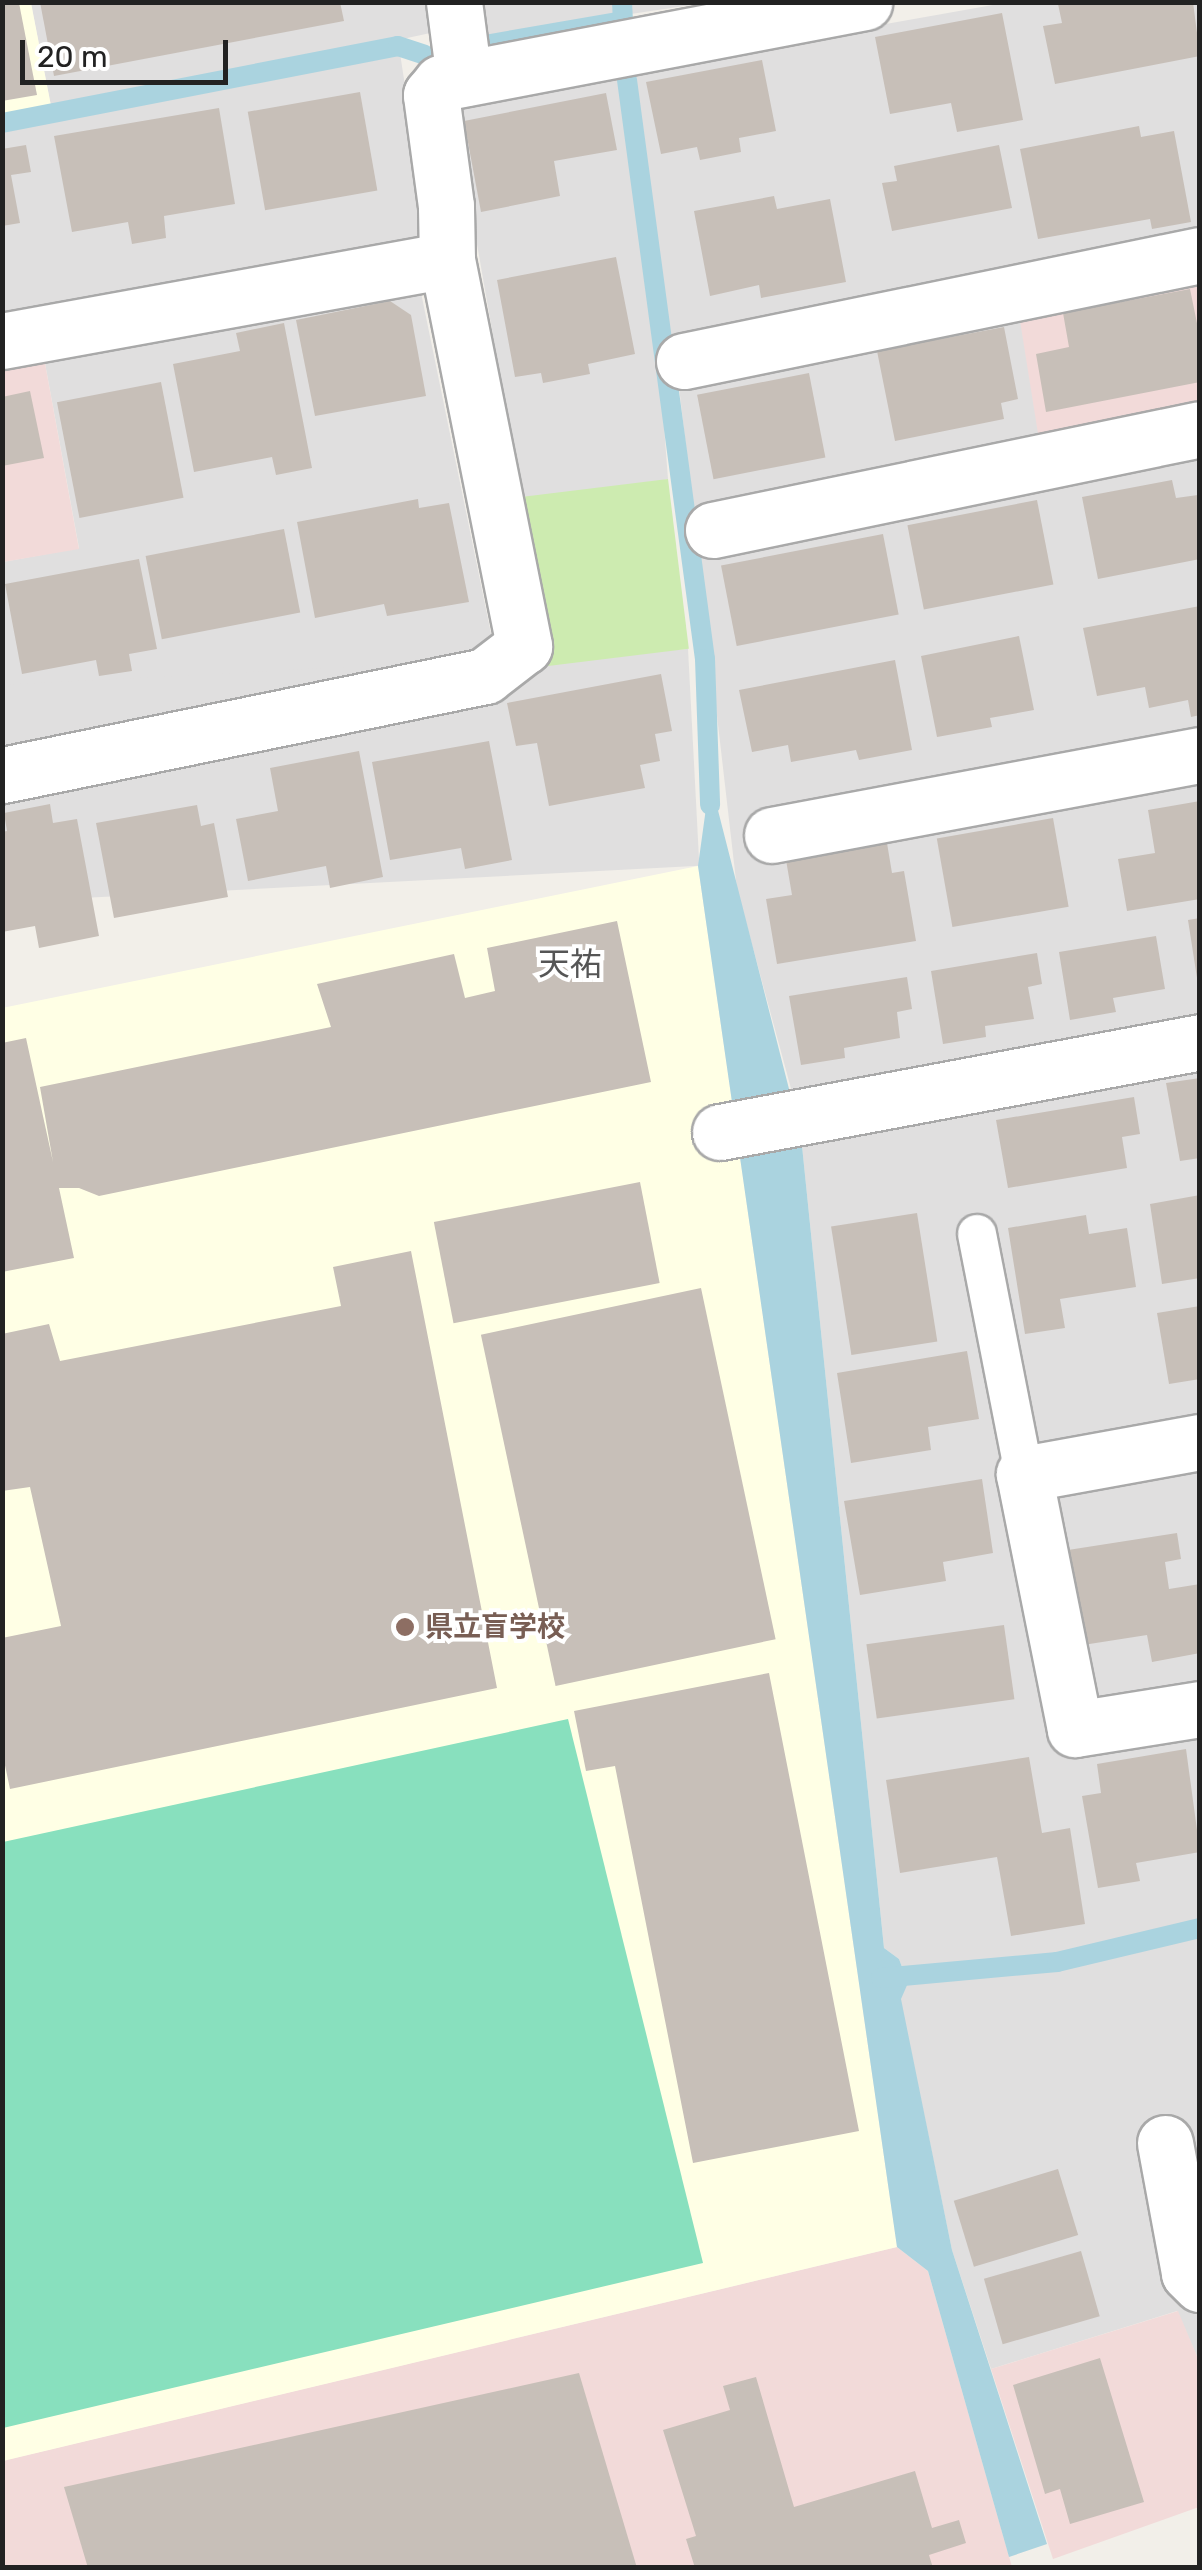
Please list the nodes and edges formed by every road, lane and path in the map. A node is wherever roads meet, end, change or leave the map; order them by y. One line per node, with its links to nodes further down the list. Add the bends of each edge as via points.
1 (454, 2): 3 (street)
2 (864, 2): 3 (street)
3 (464, 78): 5 (street, via 441,83 431,94)
4 (1200, 254): 7 (street)
5 (446, 260): 6 (street); 11 (street, via 524,646 485,676)
6 (2, 342)
7 (684, 361)
8 (1200, 429): 9 (street)
9 (713, 530)
10 (1200, 754): 12 (street)
11 (2, 774)
12 (772, 835)
13 (1200, 1042): 14 (street)
14 (720, 1132)
15 (977, 1234): 17 (lane)
16 (1200, 1442): 17 (street)
17 (1024, 1474): 18 (street, via 1075,1729)
18 (1200, 1709)
19 (1165, 2143): 20 (street, via 1189,2273)
20 (1200, 2284)

